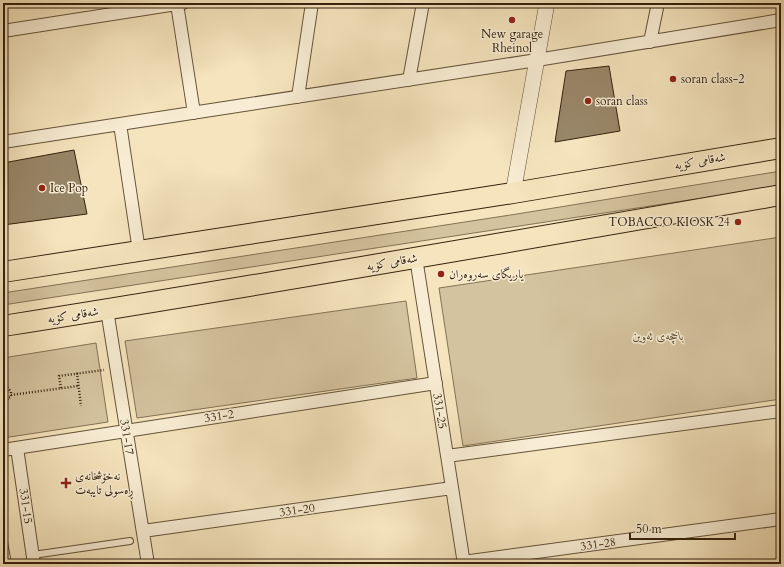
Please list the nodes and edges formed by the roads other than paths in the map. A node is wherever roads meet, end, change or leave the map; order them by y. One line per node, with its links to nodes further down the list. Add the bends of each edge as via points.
1 (180, 3): 7 (street); 12 (street)
2 (312, 3): 11 (street)
3 (422, 3): 10 (street)
4 (547, 3): 9 (street)
5 (658, 3): 8 (street)
6 (781, 20): 8 (street)
7 (3, 30)
8 (650, 42): 9 (street)
9 (537, 60): 10 (street); 16 (street)
10 (408, 80): 11 (street)
11 (298, 97): 12 (street)
12 (194, 113): 13 (street)
13 (120, 124): 14 (street); 18 (street)
14 (3, 142)
15 (781, 148): 16 (highway, شەقامی کۆیە)
16 (513, 193): 18 (highway, شەقامی کۆیە)
17 (781, 195): 19 (highway, شەقامی کۆیە)
18 (139, 251): 20 (highway, شەقامی کۆیە)
19 (416, 258): 21 (highway, شەقامی کۆیە); 23 (street, 331-25)
20 (3, 272)
21 (107, 310): 22 (highway, شەقامی کۆیە); 25 (street, 331-17)
22 (3, 326)
23 (436, 383): 25 (street, 331-2); 28 (street, 331-25)
24 (781, 411): 28 (street)
25 (126, 430): 26 (street, 331-2); 31 (street, 331-17)
26 (17, 448): 27 (street, 331-2); 34 (street, 331-15)
27 (3, 450)
28 (447, 456): 29 (street, 331-25)
29 (452, 488): 31 (street, 331-20); 35 (street, 331-25)
30 (781, 519): 35 (street, 331-28)
31 (143, 531): 37 (street, 331-17)
32 (3, 537): 36 (lane, via 7,558)
33 (130, 542): 34 (lane)
34 (34, 560)
35 (463, 563)
36 (5, 564)
37 (148, 564)

